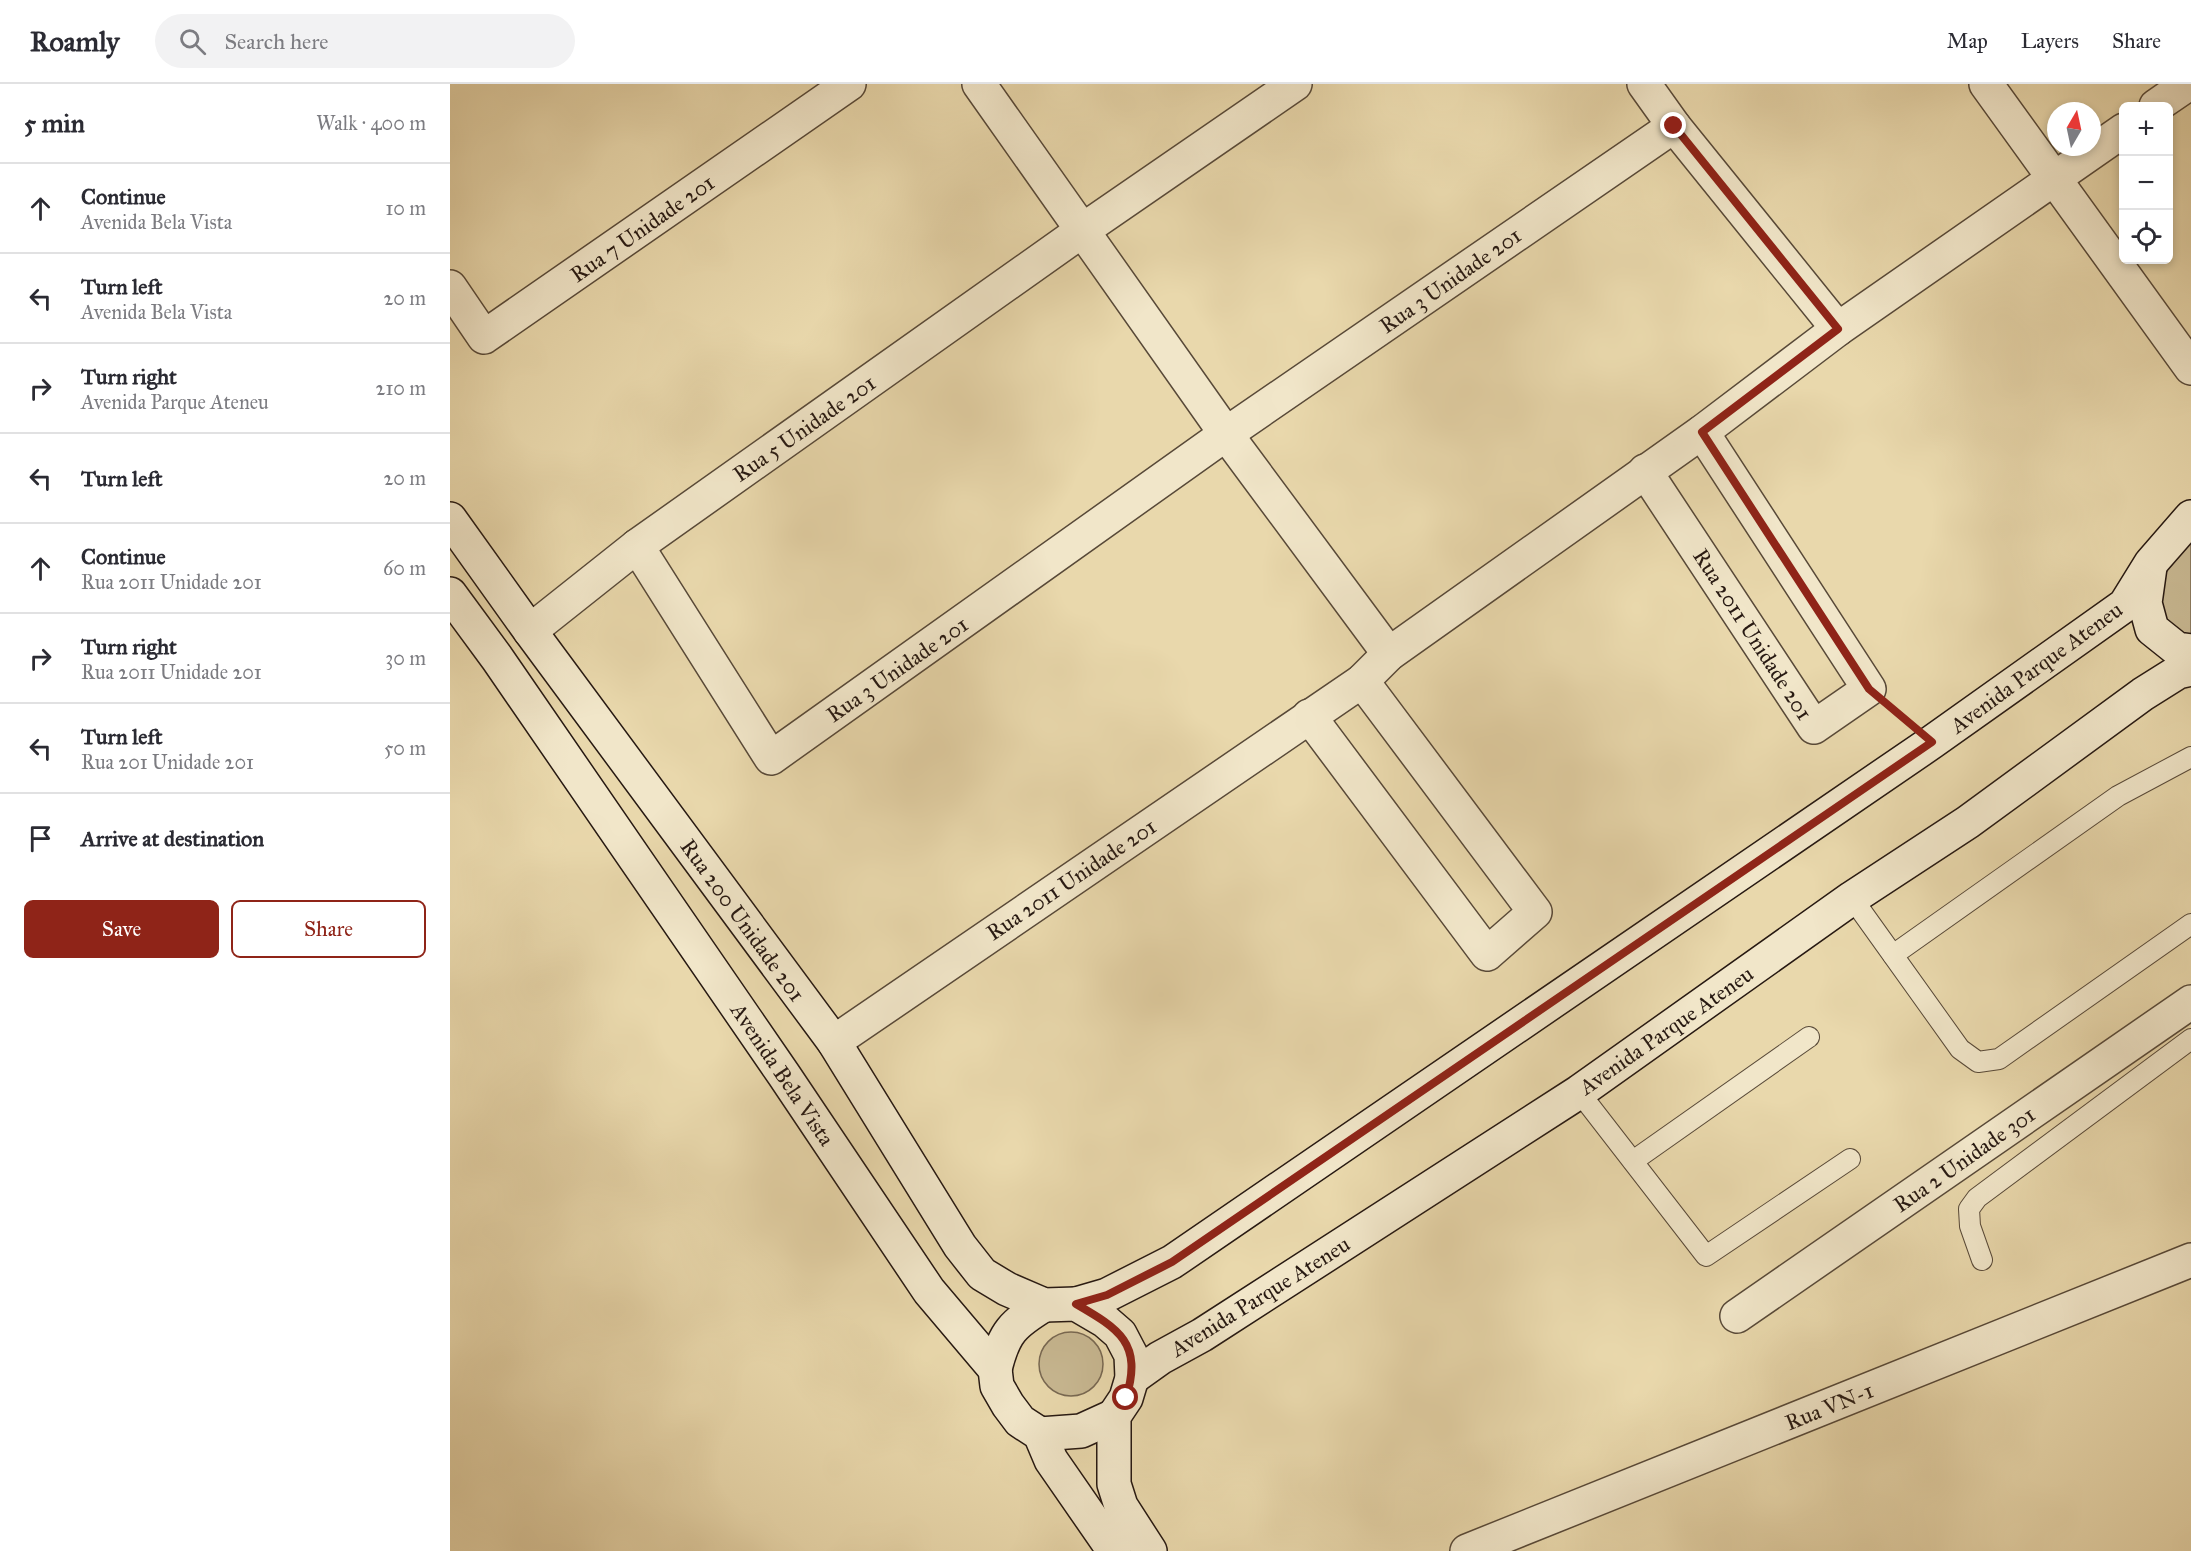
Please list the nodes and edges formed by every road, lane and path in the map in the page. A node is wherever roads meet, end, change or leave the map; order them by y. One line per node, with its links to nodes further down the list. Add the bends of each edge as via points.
1 (849, 84): 12 (street, Rua 7 Unidade 201, via 484,337)
2 (979, 84): 11 (street)
3 (1294, 84): 11 (street, Rua 5 Unidade 201)
4 (1644, 84): 8 (street)
5 (1986, 84): 10 (street)
6 (2188, 84): 7 (street)
7 (2162, 102)
8 (1674, 126): 13 (street); 16 (street, Rua 3 Unidade 201)
9 (2119, 134): 10 (street, Rua 2011 Unidade 201)
10 (2056, 178): 13 (street, Rua 2011 Unidade 201); 14 (street)
11 (1083, 230): 16 (street); 20 (street, Rua 5 Unidade 201)
12 (450, 287)
13 (1838, 329): 15 (street, Rua 2011 Unidade 201)
14 (2191, 368)
15 (1702, 432): 17 (street, Rua 2011 Unidade 201); 28 (street)
16 (1226, 434): 20 (street, Rua 3 Unidade 201, via 771,758); 25 (street)
17 (1645, 471): 25 (street, Rua 2011 Unidade 201); 28 (street, Rua 2011 Unidade 201, via 1814,727)
18 (2191, 517): 21 (street, Avenida Parque Ateneu)
19 (450, 519): 23 (street, Rua 200 Unidade 201)
20 (637, 546): 23 (street, Rua 5 Unidade 201)
21 (2151, 563): 24 (street, via 2145,603 2152,629 2177,649); 30 (street, Avenida Parque Ateneu, via 2125,605)
22 (450, 594): 47 (street, Avenida Bela Vista, via 929,1291)
23 (530, 631): 38 (street, Rua 200 Unidade 201)
24 (2191, 651)
25 (1389, 654): 27 (street, Rua 2011 Unidade 201)
26 (2191, 669): 32 (street, Avenida Parque Ateneu, via 2178,672 2142,694 1968,822)
27 (1362, 681): 29 (street, Rua 2011 Unidade 201); 29 (street, via 1535,912 1487,954)
28 (1869, 689): 30 (path)
29 (1309, 716): 38 (street, Rua 2011 Unidade 201)
30 (1932, 742): 44 (street, Avenida Parque Ateneu, via 1172,1262 1107,1295)
31 (2191, 757): 34 (lane, via 2118,796)
32 (1852, 898): 34 (lane); 39 (street, Avenida Parque Ateneu)
33 (2191, 924): 34 (lane, via 1999,1059 1978,1062 1960,1049)
34 (1893, 956)
35 (2191, 1002): 46 (street, Rua 2 Unidade 301)
36 (1809, 1037): 41 (lane)
37 (2191, 1039): 42 (lane, via 1977,1198 1969,1209 1970,1226)
38 (834, 1042): 45 (street, Rua 200 Unidade 201, via 960,1246 982,1274)
39 (1579, 1092): 41 (lane); 48 (street, Avenida Parque Ateneu)
40 (1850, 1159): 41 (lane, via 1706,1256)
41 (1633, 1161)
42 (1982, 1260)
43 (2191, 1260): 53 (street, Rua VN-1)
44 (1076, 1304): 45 (street); 48 (street, via 1120,1334 1131,1354)
45 (1044, 1305): 47 (street, via 1012,1328)
46 (1737, 1316)
47 (994, 1369): 50 (street, Avenida Bela Vista, via 997,1386 1008,1405 1020,1420)
48 (1132, 1378): 49 (street, via 1126,1398)
49 (1114, 1416): 50 (street, via 1081,1431); 52 (street, via 1117,1497)
50 (1040, 1434): 51 (street, Avenida Bela Vista, via 1051,1460)
51 (1114, 1551)
52 (1150, 1551)
53 (1467, 1551)

